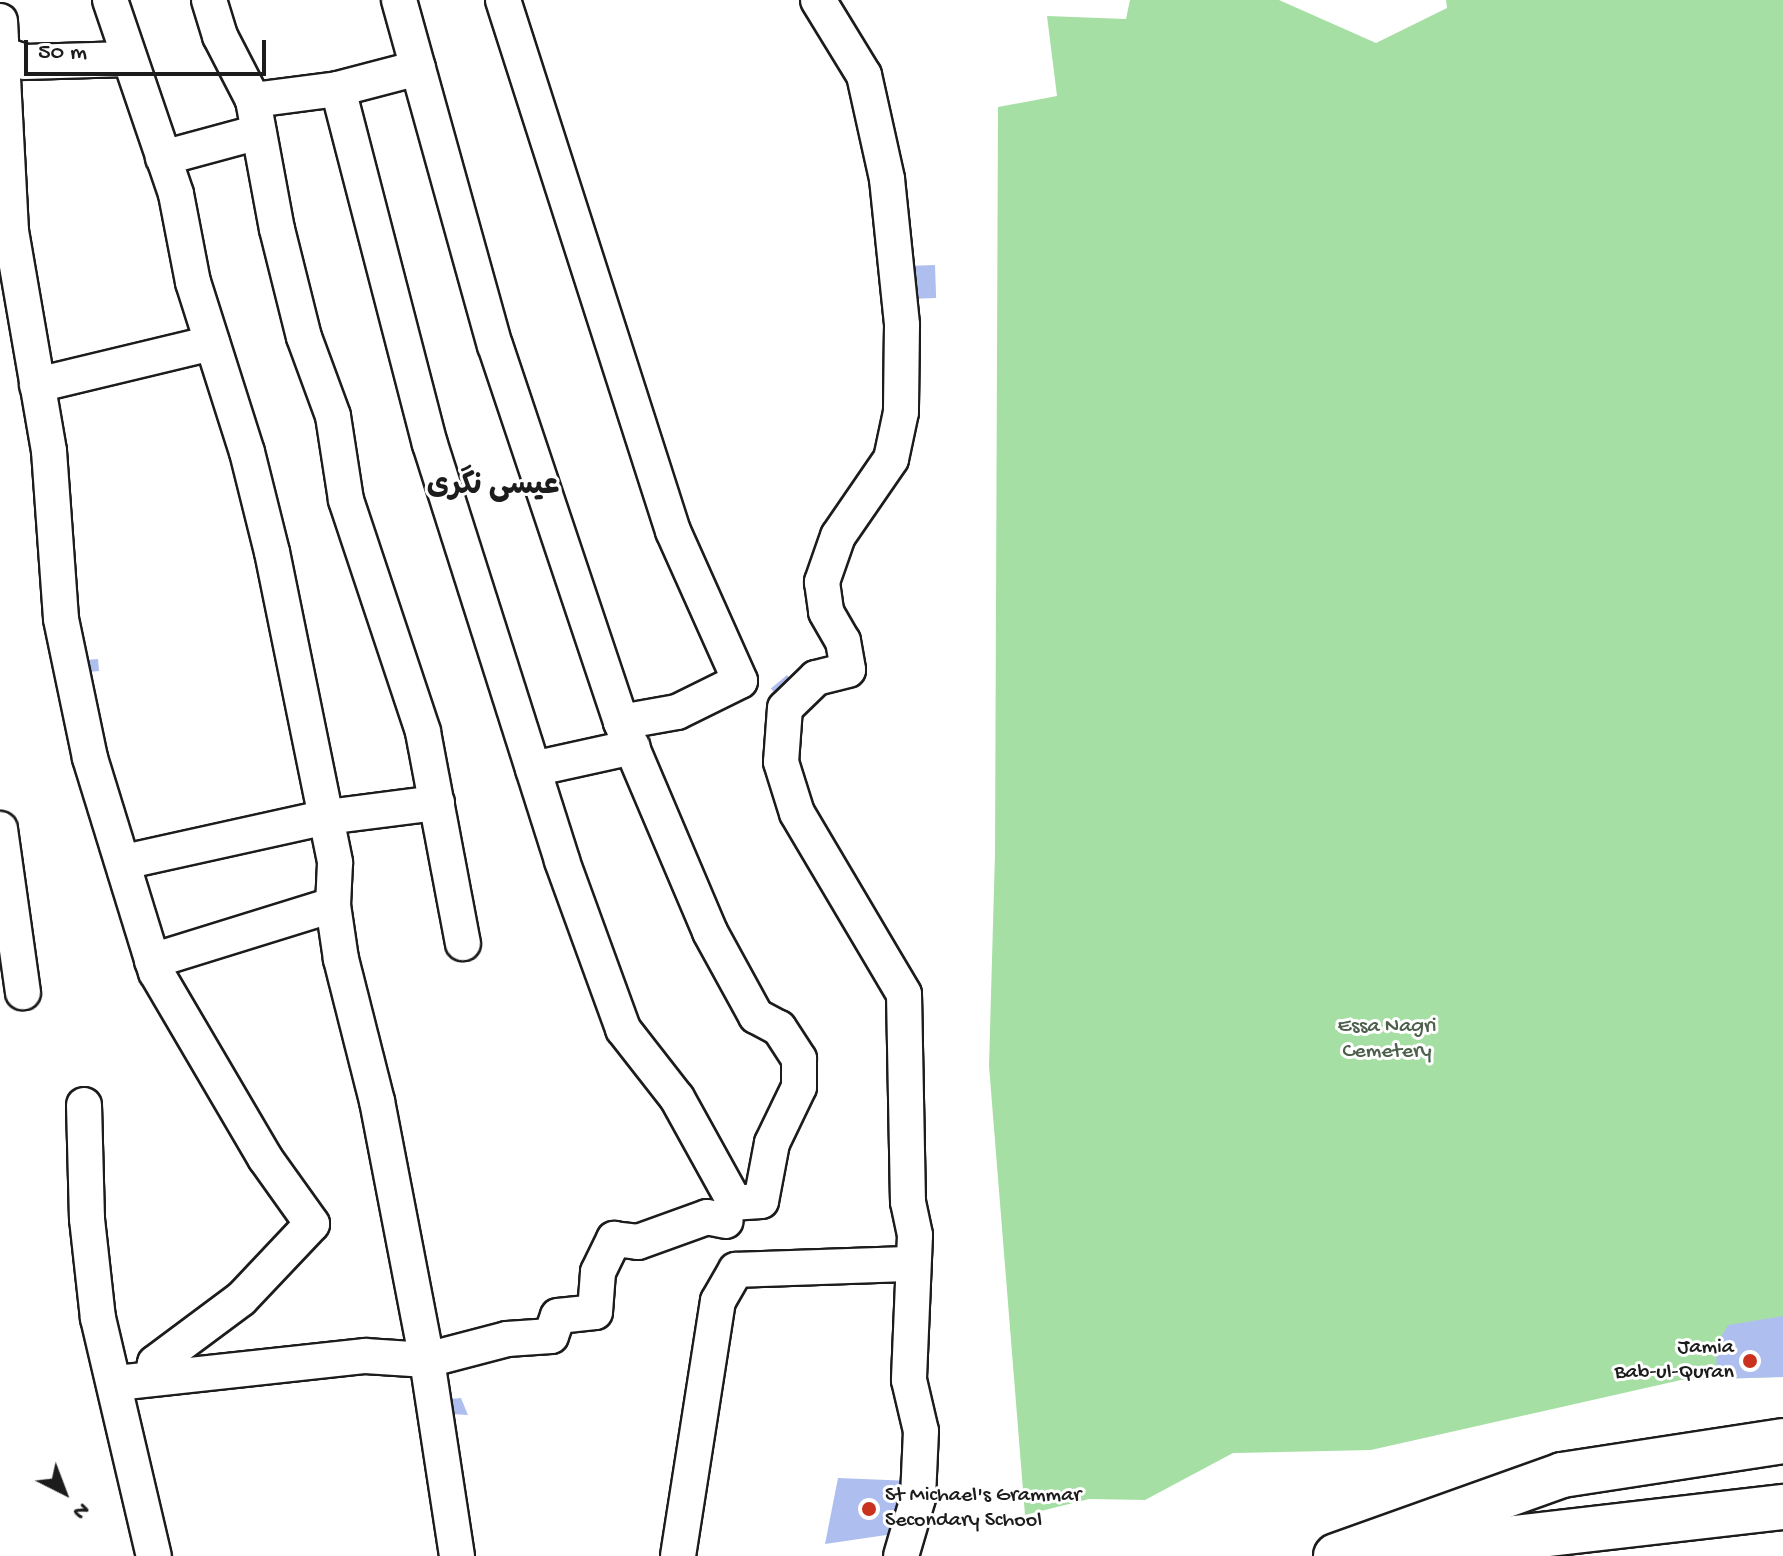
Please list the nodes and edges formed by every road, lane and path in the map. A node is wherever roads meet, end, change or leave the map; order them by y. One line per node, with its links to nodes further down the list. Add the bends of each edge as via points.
1 (110, 0): 7 (street)
2 (209, 0): 10 (street)
3 (399, 0): 8 (street)
4 (503, 0): 14 (street, via 673,531 740,681)
5 (818, 0): 26 (street, via 864,75 887,179 902,325 901,412 891,459 838,536 822,582 826,612 843,641 848,670 816,678 785,708 781,762 797,813 904,994)
6 (1, 38): 7 (street, via 25,62); 13 (street, via 11,231)
7 (128, 59): 11 (street)
8 (418, 68): 9 (street); 14 (street, via 495,345)
9 (338, 89): 10 (street); 15 (street, via 430,444)
10 (256, 116): 11 (street); 16 (street, via 304,337 333,416 346,500 423,732)
11 (163, 158): 12 (street)
12 (212, 343): 13 (street); 17 (street, via 272,552)
13 (37, 385): 19 (street, via 49,451 61,619 90,758)
14 (627, 735): 15 (street); 25 (street, via 710,932 756,1016 779,1028 799,1059 799,1087 772,1143 761,1201)
15 (533, 769): 25 (street, via 623,1029 677,1098)
16 (437, 803): 17 (street); 21 (street)
17 (327, 817): 19 (street); 20 (street, via 335,863)
18 (0, 829): 23 (street)
19 (124, 862): 22 (street)
20 (333, 905): 22 (street); 28 (street)
21 (463, 943)
22 (152, 961): 29 (street, via 265,1158 312,1224 241,1299 155,1363)
23 (23, 992)
24 (84, 1105): 30 (street, via 95,1290)
25 (730, 1212): 27 (street, via 719,1237); 28 (street, via 638,1242 614,1239 598,1272 595,1312 558,1316 551,1336 507,1339)
26 (912, 1264): 27 (street); 36 (street, via 909,1380 921,1431 918,1498)
27 (736, 1270): 35 (street, via 718,1301)
28 (427, 1360): 29 (street, via 365,1356); 34 (street)
29 (152, 1379): 30 (street)
30 (117, 1383): 33 (street)
31 (1783, 1441): 37 (highway, via 1562,1475)
32 (1783, 1507): 38 (highway)
33 (154, 1556)
34 (457, 1556)
35 (678, 1556)
36 (901, 1556)
37 (1336, 1556)
38 (1360, 1556)

